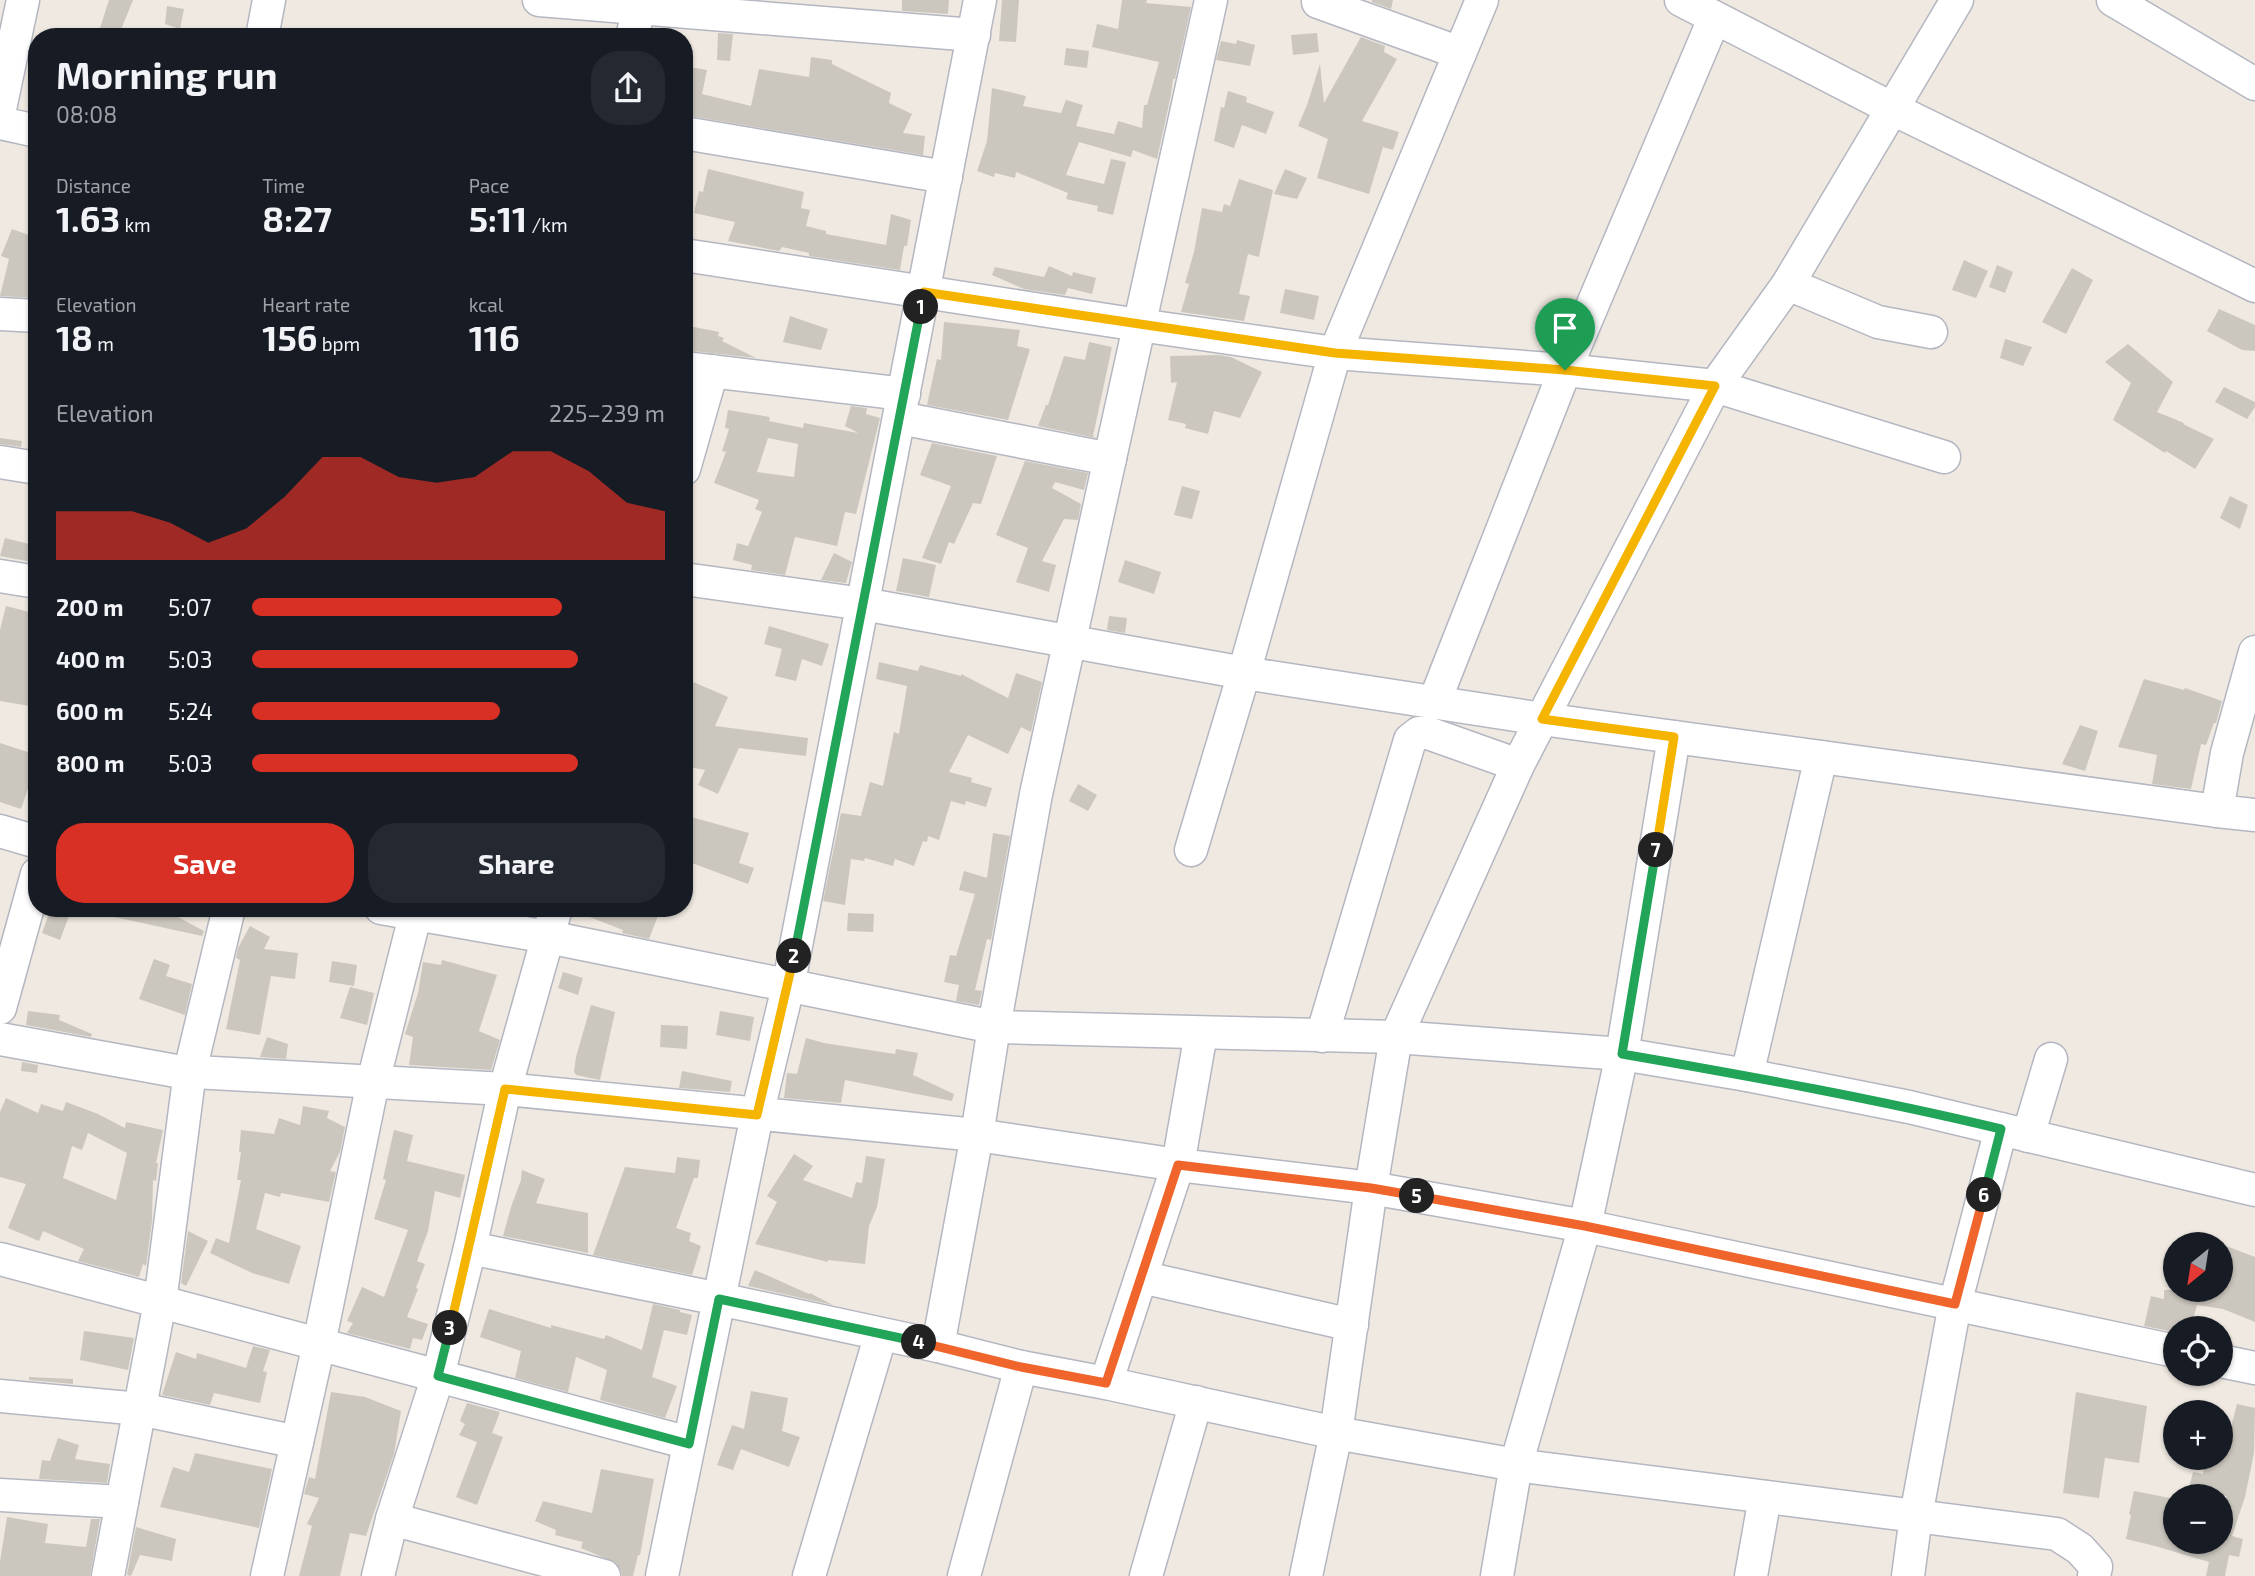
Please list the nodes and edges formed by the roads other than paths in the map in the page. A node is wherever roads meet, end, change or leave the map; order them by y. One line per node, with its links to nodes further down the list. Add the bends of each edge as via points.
1 (23, 0): 17 (street)
2 (269, 0): 13 (street)
3 (539, 0): 11 (street)
4 (980, 0): 14 (street)
5 (1211, 0): 29 (street)
6 (1482, 0): 15 (street)
7 (1681, 0): 12 (street)
8 (1957, 0): 18 (street)
9 (2113, 0): 16 (street)
10 (1318, 2): 15 (street)
11 (637, 15): 14 (street)
12 (1714, 19): 18 (street); 33 (street)
13 (264, 28)
14 (974, 35): 22 (street)
15 (1460, 53): 31 (street)
16 (2255, 84)
17 (0, 109)
18 (1893, 109): 24 (street); 25 (street)
19 (0, 123): 20 (street)
20 (28, 129)
21 (693, 135): 22 (street)
22 (946, 177): 26 (street)
23 (693, 256): 26 (street)
24 (1788, 284): 30 (street, via 1878,322); 34 (street)
25 (2255, 286)
26 (924, 292): 29 (street); 36 (street)
27 (0, 314): 28 (street)
28 (28, 316)
29 (1139, 325): 31 (street); 38 (street)
30 (1931, 331)
31 (1335, 353): 33 (street); 47 (street)
32 (698, 369): 35 (street); 36 (street)
33 (1565, 370): 34 (street); 48 (street)
34 (1715, 386): 37 (street); 49 (street)
35 (693, 405)
36 (902, 406): 38 (street); 44 (street)
37 (1944, 457)
38 (1110, 459): 45 (street)
39 (0, 462): 40 (street)
40 (28, 467)
41 (0, 576): 43 (street)
42 (693, 580): 44 (street)
43 (28, 581)
44 (863, 604): 45 (street); 63 (street)
45 (1069, 643): 47 (street); 65 (street)
46 (2255, 653): 53 (street, via 2227,753)
47 (1244, 673): 48 (street); 57 (street)
48 (1434, 703): 49 (street)
49 (1542, 719): 50 (street); 52 (street)
50 (1674, 737): 51 (street); 70 (street)
51 (1821, 757): 53 (street); 73 (street)
52 (1518, 765): 67 (street, via 1428,733 1410,740); 68 (street)
53 (2217, 811): 54 (street)
54 (2255, 815)
55 (0, 831): 56 (street)
56 (28, 839)
57 (1191, 850)
58 (28, 907): 64 (street)
59 (227, 917): 72 (street)
60 (415, 917): 74 (street)
61 (484, 917): 62 (street)
62 (552, 922): 63 (street); 75 (street)
63 (788, 987): 65 (street); 76 (street)
64 (0, 1008)
65 (994, 1027): 66 (street); 78 (street)
66 (1201, 1033): 67 (street); 79 (street)
67 (1322, 1037): 68 (street)
68 (1396, 1037): 70 (street); 80 (street)
69 (0, 1039): 72 (street)
70 (1622, 1054): 73 (street); 82 (street)
71 (2051, 1059): 77 (street)
72 (190, 1071): 74 (street); 87 (street)
73 (1747, 1075): 77 (street)
74 (373, 1082): 75 (street); 91 (street)
75 (505, 1089): 76 (street); 83 (street)
76 (757, 1115): 78 (street); 86 (street)
77 (2015, 1132): 81 (street); 88 (street)
78 (977, 1135): 79 (street); 92 (street)
79 (1178, 1165): 80 (street); 85 (street)
80 (1371, 1188): 82 (street); 89 (street)
81 (2255, 1190)
82 (1585, 1226): 88 (street); 105 (street)
83 (470, 1248): 86 (street); 97 (street)
84 (0, 1259): 87 (street)
85 (1141, 1277): 89 (street); 98 (street)
86 (719, 1299): 90 (street); 104 (street)
87 (160, 1302): 91 (street); 101 (street)
88 (1955, 1304): 93 (street); 109 (street)
89 (1352, 1325): 102 (street)
90 (881, 1334): 92 (street); 116 (street)
91 (318, 1344): 97 (street); 103 (street)
92 (938, 1346): 95 (street)
93 (2163, 1348)
94 (2233, 1363): 96 (street)
95 (1021, 1367): 98 (street); 117 (street)
96 (2255, 1368)
97 (438, 1376): 104 (street); 110 (street)
98 (1106, 1383): 100 (street)
99 (0, 1396): 101 (street)
100 (1196, 1402): 102 (street); 118 (street)
101 (140, 1409): 103 (street); 108 (street)
102 (1336, 1433): 105 (street); 119 (street)
103 (297, 1442): 112 (street)
104 (689, 1444): 115 (street)
105 (1516, 1465): 107 (street); 120 (street)
106 (0, 1495): 108 (street)
107 (1765, 1497): 109 (street); 121 (street)
108 (122, 1502): 111 (street)
109 (1916, 1517): 122 (street); 123 (street, via 2057,1534 2096,1567)
110 (392, 1519): 113 (street); 114 (street)
111 (108, 1576)
112 (267, 1576)
113 (378, 1576)
114 (604, 1576)
115 (662, 1576)
116 (809, 1576)
117 (964, 1576)
118 (1146, 1576)
119 (1306, 1576)
120 (1497, 1576)
121 (1751, 1576)
122 (1908, 1576)
123 (2094, 1576)

